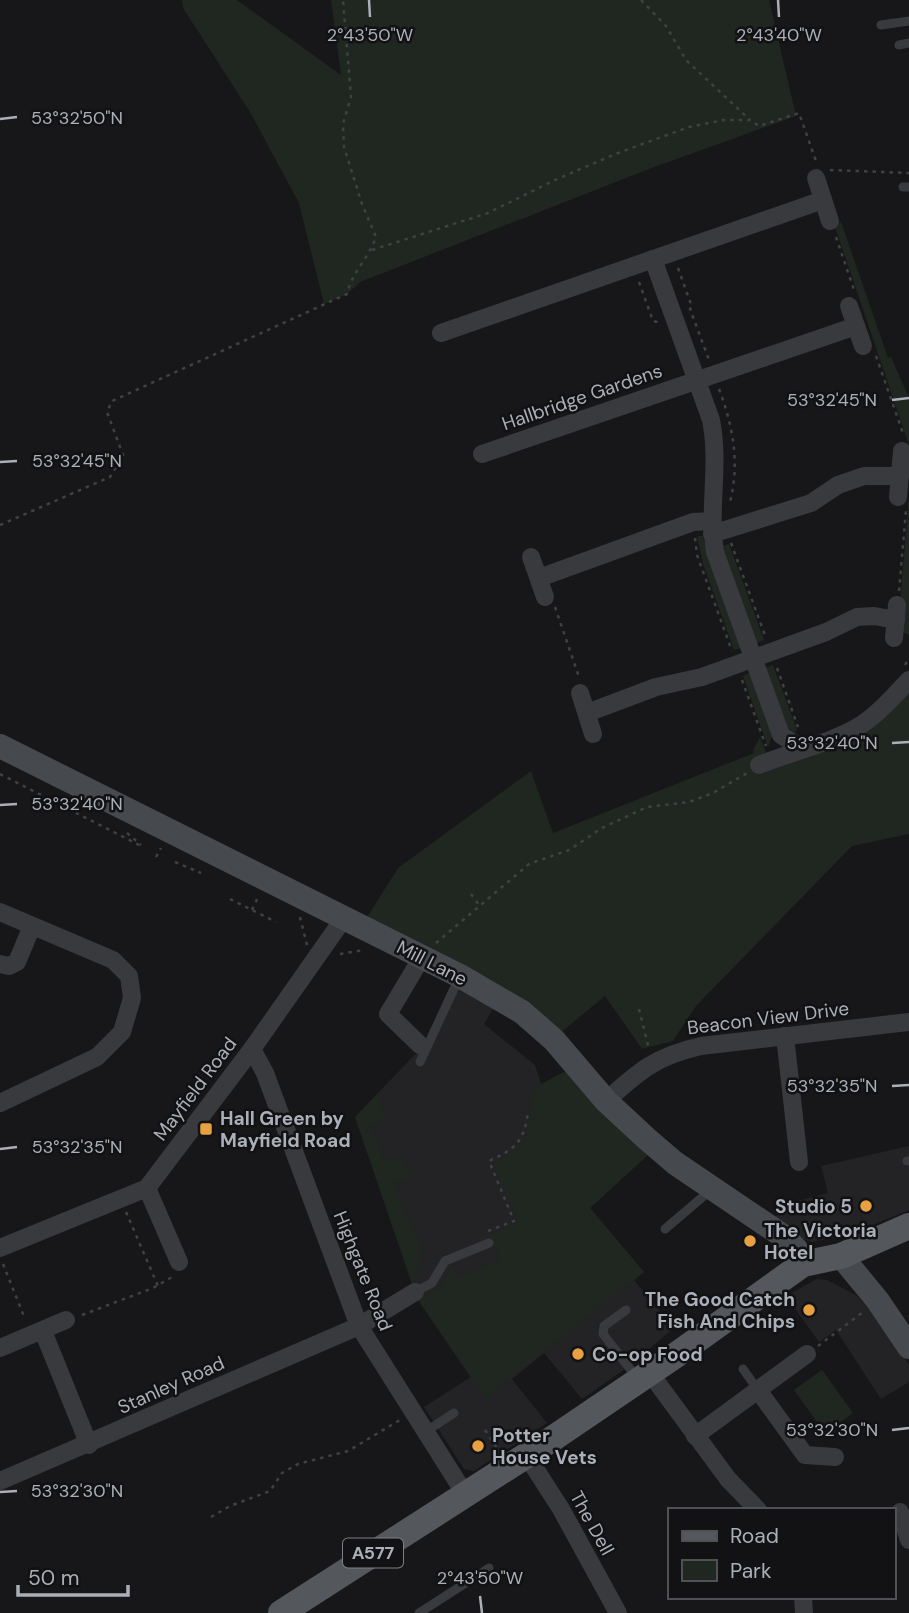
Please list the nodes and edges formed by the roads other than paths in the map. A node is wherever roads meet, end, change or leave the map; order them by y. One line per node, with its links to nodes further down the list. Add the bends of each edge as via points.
1 (909, 21): 2 (lane)
2 (881, 25)
3 (816, 178): 4 (street)
4 (823, 200): 5 (street); 6 (street)
5 (830, 221)
6 (653, 259): 9 (street); 11 (street)
7 (852, 301): 8 (street)
8 (856, 326): 10 (street); 11 (street, Hallbridge Gardens)
9 (441, 333)
10 (869, 349)
11 (697, 380): 13 (street, Hallbridge Gardens); 16 (street, via 716,444)
12 (903, 444): 14 (street)
13 (482, 454)
14 (900, 476): 15 (street); 16 (street, via 864,476 838,485 811,503)
15 (902, 500)
16 (716, 529): 18 (street, via 694,522); 21 (street, via 715,552)
17 (531, 557): 18 (street)
18 (539, 578): 19 (street)
19 (545, 597)
20 (896, 621): 21 (street, via 857,617)
21 (753, 659): 24 (street); 27 (street, via 781,735)
22 (909, 680): 27 (street, via 860,725)
23 (580, 693): 24 (street)
24 (587, 713): 25 (street)
25 (593, 734)
26 (0, 746): 30 (street, Mill Lane)
27 (802, 748): 28 (street)
28 (759, 765)
29 (0, 912): 31 (street)
30 (344, 918): 32 (street, Mill Lane); 37 (street, Mayfield Road)
31 (32, 926): 33 (street, via 17,962); 40 (street, via 113,960 129,976 132,998 122,1032 97,1057)
32 (422, 957): 34 (street, Mill Lane); 38 (street, via 383,1010)
33 (0, 964)
34 (460, 976): 38 (lane); 39 (street, Mill Lane, via 542,1028)
35 (909, 1022): 36 (street, Beacon View Drive)
36 (785, 1036): 39 (street, Beacon View Drive, via 678,1051 639,1072); 41 (street)
37 (252, 1049): 42 (street, Mayfield Road); 54 (street, Highgate Road)
38 (420, 1054)
39 (607, 1101): 43 (street, Mill Lane, via 675,1163)
40 (0, 1103)
41 (799, 1161)
42 (147, 1188): 47 (street, Mayfield Road); 49 (street)
43 (713, 1188): 45 (lane); 50 (street, Mill Lane, via 783,1236)
44 (909, 1226): 48 (main road, A577)
45 (665, 1229)
46 (489, 1243): 51 (lane, via 445,1261 432,1283)
47 (1, 1245)
48 (841, 1256): 50 (main road, A577); 56 (street)
49 (179, 1262)
50 (803, 1264): 60 (main road, A577)
51 (415, 1292): 54 (street, Stanley Road)
52 (626, 1310): 60 (lane, via 604,1326 603,1334)
53 (66, 1320): 55 (street)
54 (359, 1326): 63 (street, Highgate Road); 65 (street, Stanley Road)
55 (37, 1333): 57 (street); 65 (street)
56 (909, 1347)
57 (0, 1348)
58 (803, 1363): 61 (street)
59 (743, 1369): 61 (lane)
60 (644, 1377): 64 (street); 66 (main road, A577)
61 (758, 1390): 64 (street); 67 (street, via 805,1455)
62 (454, 1413): 63 (lane)
63 (425, 1432): 69 (street, Highgate Road)
64 (695, 1436): 70 (street)
65 (89, 1445): 68 (street, Stanley Road)
66 (527, 1456): 69 (main road, A577); 76 (street, The Dell)
67 (835, 1457)
68 (0, 1481)
69 (465, 1494): 74 (main road, A577)
70 (756, 1508)
71 (901, 1511): 72 (street)
72 (909, 1540)
73 (489, 1568): 75 (lane)
74 (281, 1613)
75 (419, 1613)
76 (618, 1613)

